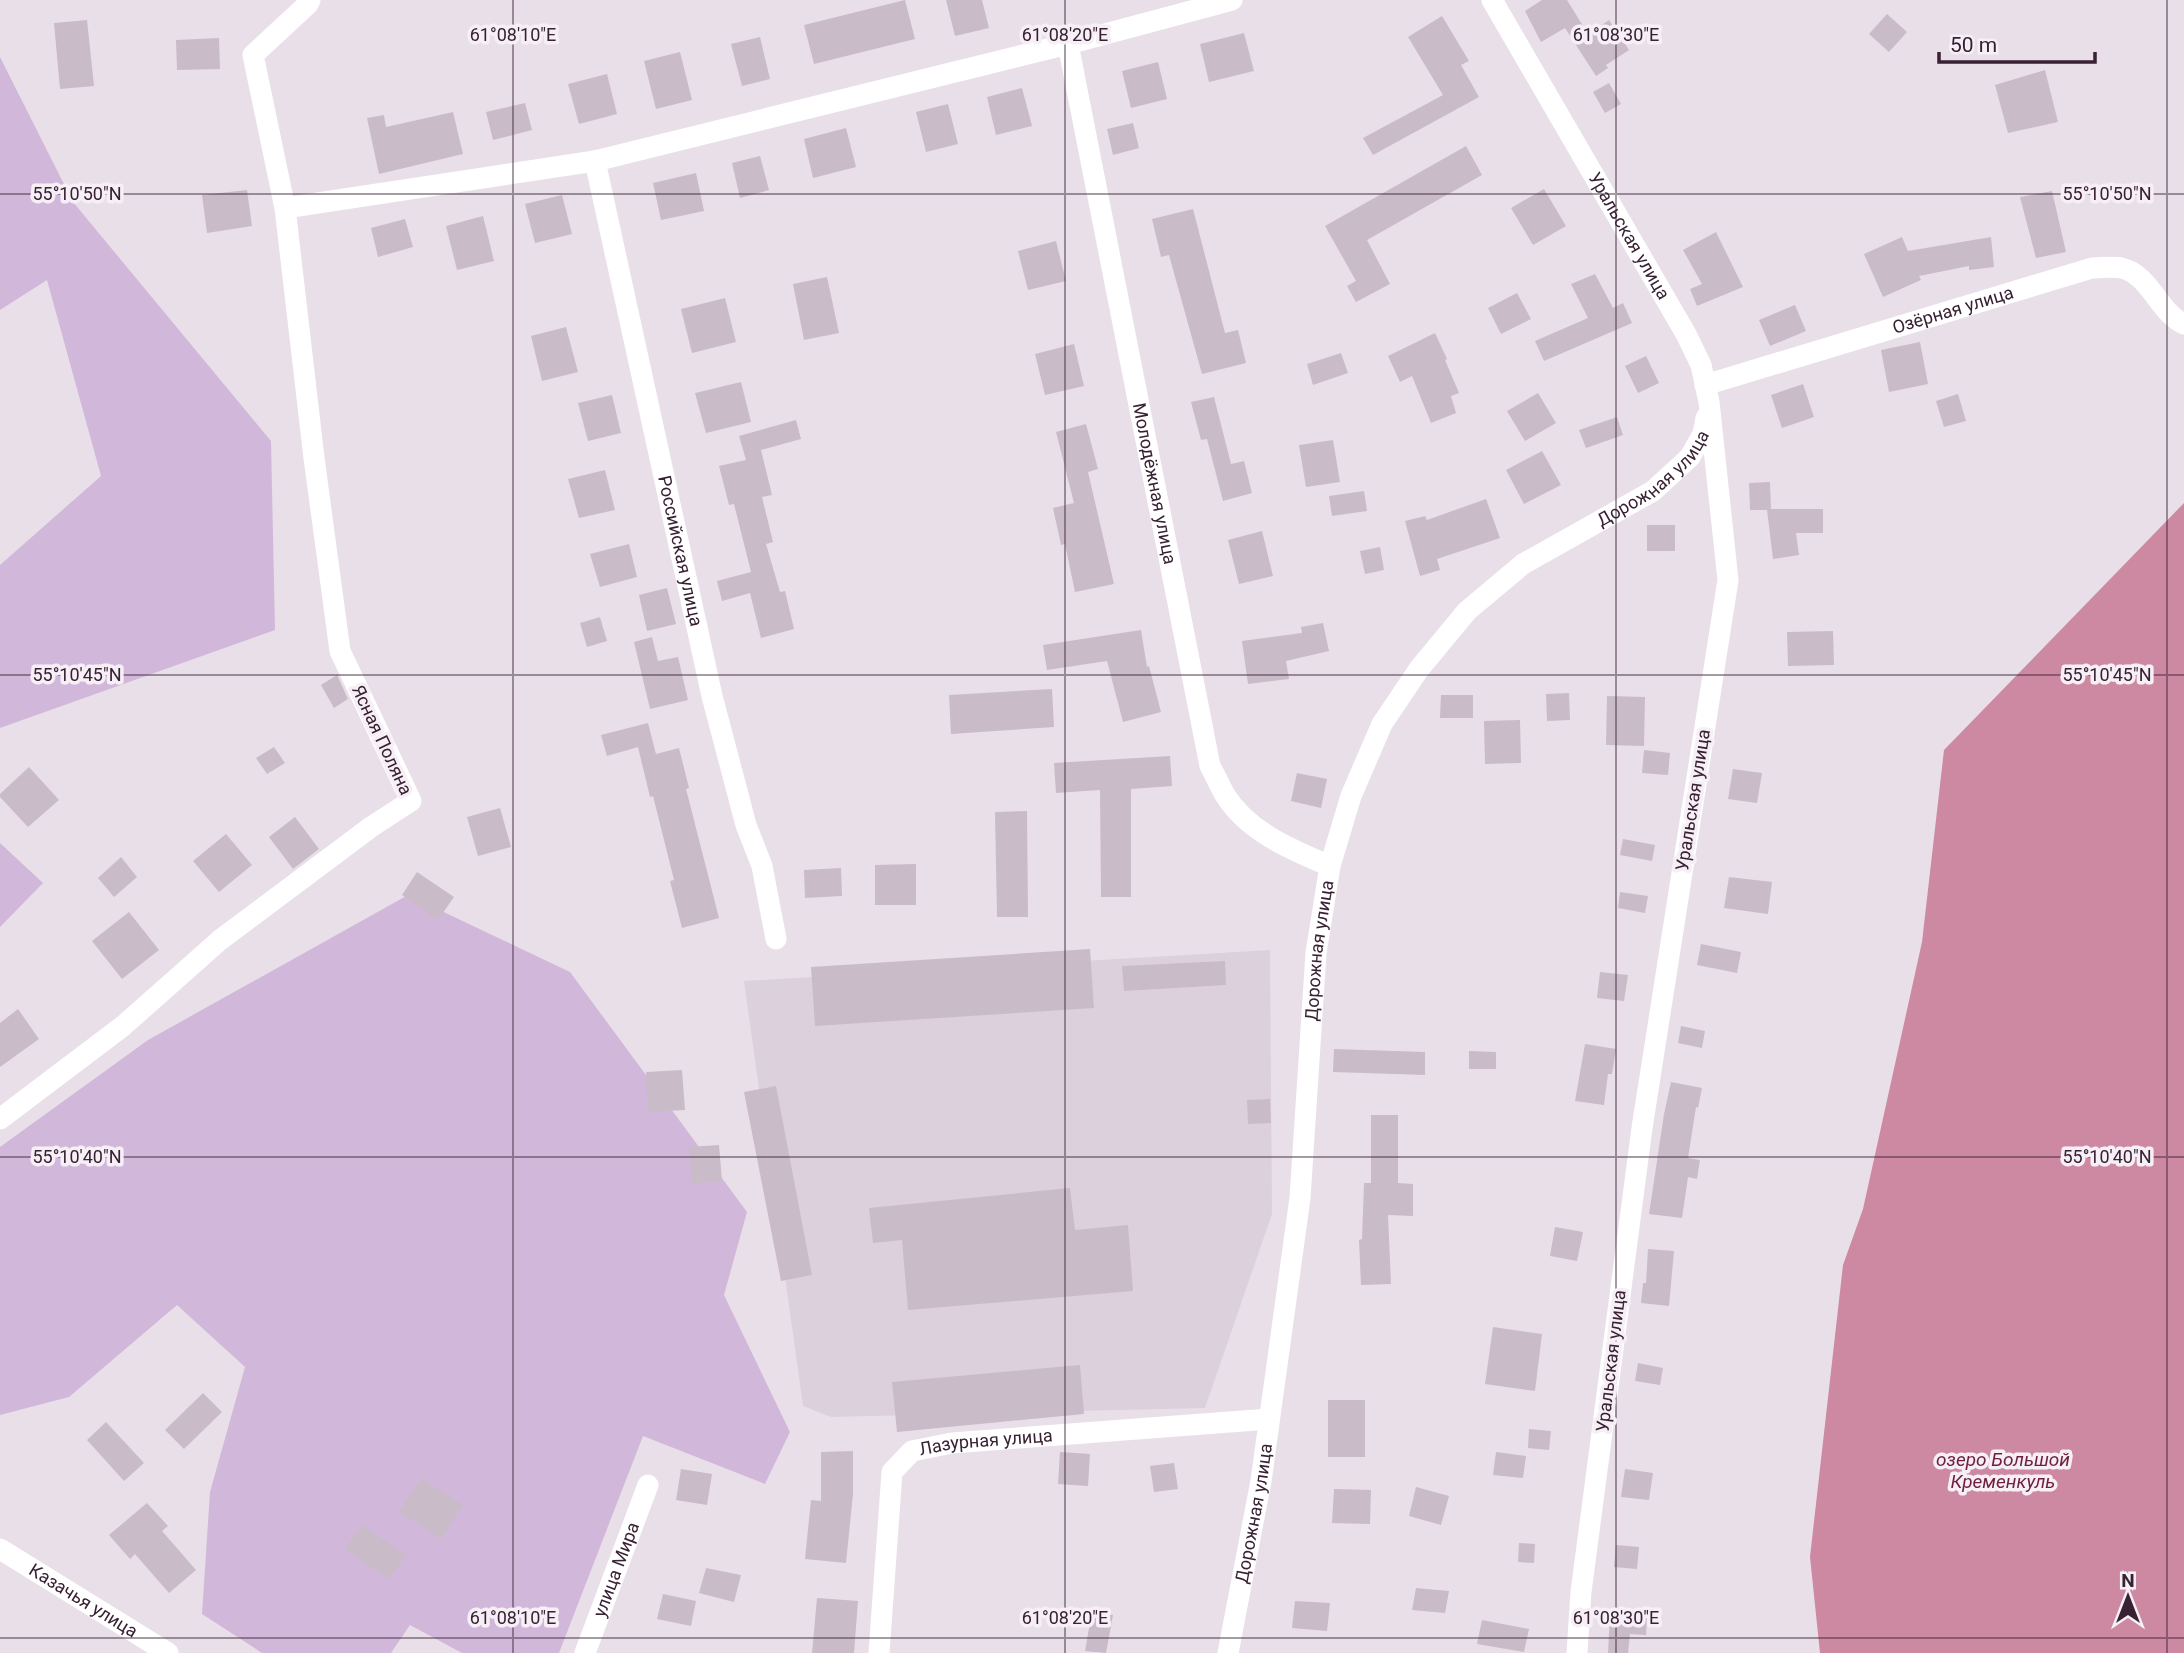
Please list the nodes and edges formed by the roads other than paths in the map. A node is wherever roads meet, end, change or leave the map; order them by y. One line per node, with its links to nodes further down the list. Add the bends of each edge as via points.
1 (310, 0): 6 (street, via 253,55)
2 (1232, 0): 4 (street)
3 (1492, 0): 8 (street, Уральская улица, via 1686,334 1701,365)
4 (1068, 44): 5 (street); 9 (street, Молодёжная улица, via 1210,766 1227,797 1254,826)
5 (595, 161): 6 (street); 10 (street, Российская улица, via 712,696 746,825 762,866)
6 (285, 208): 11 (street, Ясная Поляна, via 340,651 411,801 220,940 123,1026)
7 (2184, 324): 8 (street, Озёрная улица, via 2173,319 2139,277 2121,268 2092,268)
8 (1707, 393): 9 (street, Дорожная улица, via 1703,434 1690,457 1653,491 1523,564 1467,611 1426,661 1381,724 1351,796); 19 (street, Уральская улица, via 1728,580 1642,1128 1581,1592)
9 (1330, 866): 12 (street, Дорожная улица, via 1316,953 1300,1198)
10 (776, 939)
11 (0, 1119)
12 (1269, 1419): 17 (street, Лазурная улица, via 952,1443 912,1451 892,1472); 18 (street, Дорожная улица)
13 (648, 1485): 16 (street, улица Мира)
14 (0, 1549): 15 (street, Казачья улица)
15 (168, 1653)
16 (585, 1653)
17 (879, 1653)
18 (1228, 1653)
19 (1577, 1653)

